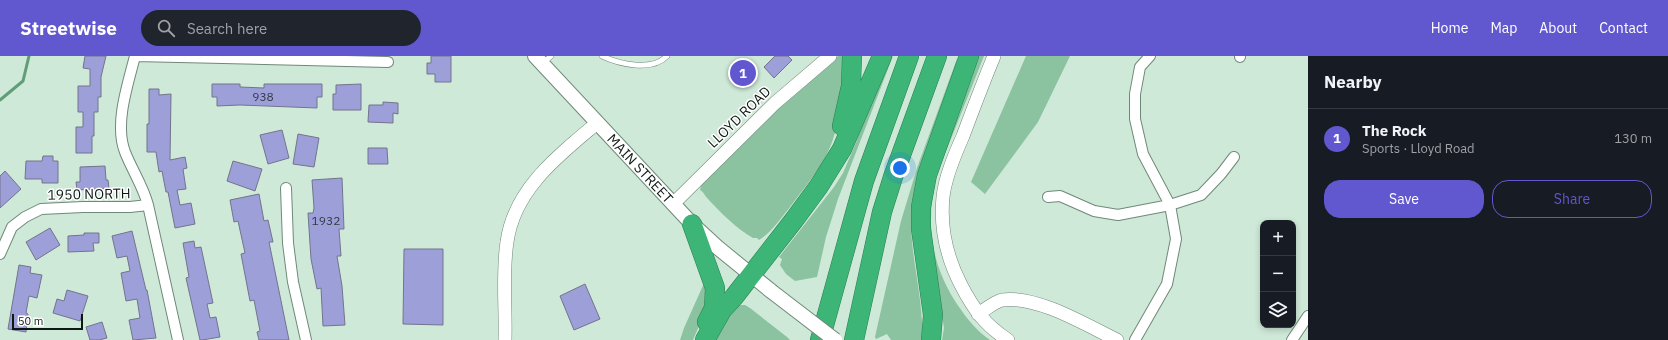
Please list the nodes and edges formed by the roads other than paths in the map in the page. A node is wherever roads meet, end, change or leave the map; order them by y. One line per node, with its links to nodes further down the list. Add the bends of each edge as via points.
1 (135, 56): 13 (street); 20 (street, via 122,110 121,135 124,152 144,190)
2 (602, 56): 3 (lane, via 613,61 644,65 662,61)
3 (666, 56)
4 (830, 56): 19 (street, LLOYD ROAD, via 775,103)
5 (852, 56): 16 (highway, via 851,86)
6 (882, 56): 16 (highway, via 842,149)
7 (909, 56): 24 (highway, via 864,181)
8 (937, 56): 26 (highway, via 884,205)
9 (969, 56): 39 (highway, via 927,175 921,207 921,229 933,315)
10 (994, 56): 27 (street, via 953,160 943,196 944,235 953,269)
11 (1150, 56): 21 (street, via 1140,67 1135,94 1135,119 1143,154)
12 (543, 58): 14 (main road, MAIN STREET)
13 (388, 62)
14 (597, 123): 19 (main road, MAIN STREET); 31 (street, via 541,172 521,199 514,215 507,241)
15 (1234, 157): 21 (street, via 1201,195)
16 (835, 158): 25 (highway, via 815,192)
17 (286, 188): 30 (street, via 288,244 293,282)
18 (1048, 197): 21 (street, via 1060,196 1094,211 1118,215)
19 (672, 204): 22 (main road, MAIN STREET)
20 (148, 205): 23 (street, 1950 NORTH, via 41,209 12,227); 29 (street)
21 (1170, 205): 42 (street, via 1176,239 1167,284)
22 (692, 224): 25 (main road, MAIN STREET); 32 (highway, via 715,288 714,308 703,331)
23 (0, 254)
24 (839, 272): 34 (highway); 35 (highway)
25 (750, 276): 33 (highway, via 722,310); 36 (main road, MAIN STREET, bridge)
26 (862, 300): 37 (highway); 38 (highway)
27 (978, 314): 40 (street, via 993,330); 41 (street, via 1000,300 1022,300 1065,314)
28 (1308, 316): 43 (street)
29 (178, 340)
30 (306, 340)
31 (506, 340)
32 (702, 340)
33 (705, 340)
34 (820, 340)
35 (828, 340)
36 (835, 340)
37 (854, 340)
38 (861, 340)
39 (931, 340)
40 (1008, 340)
41 (1117, 340)
42 (1135, 340)
43 (1292, 340)

